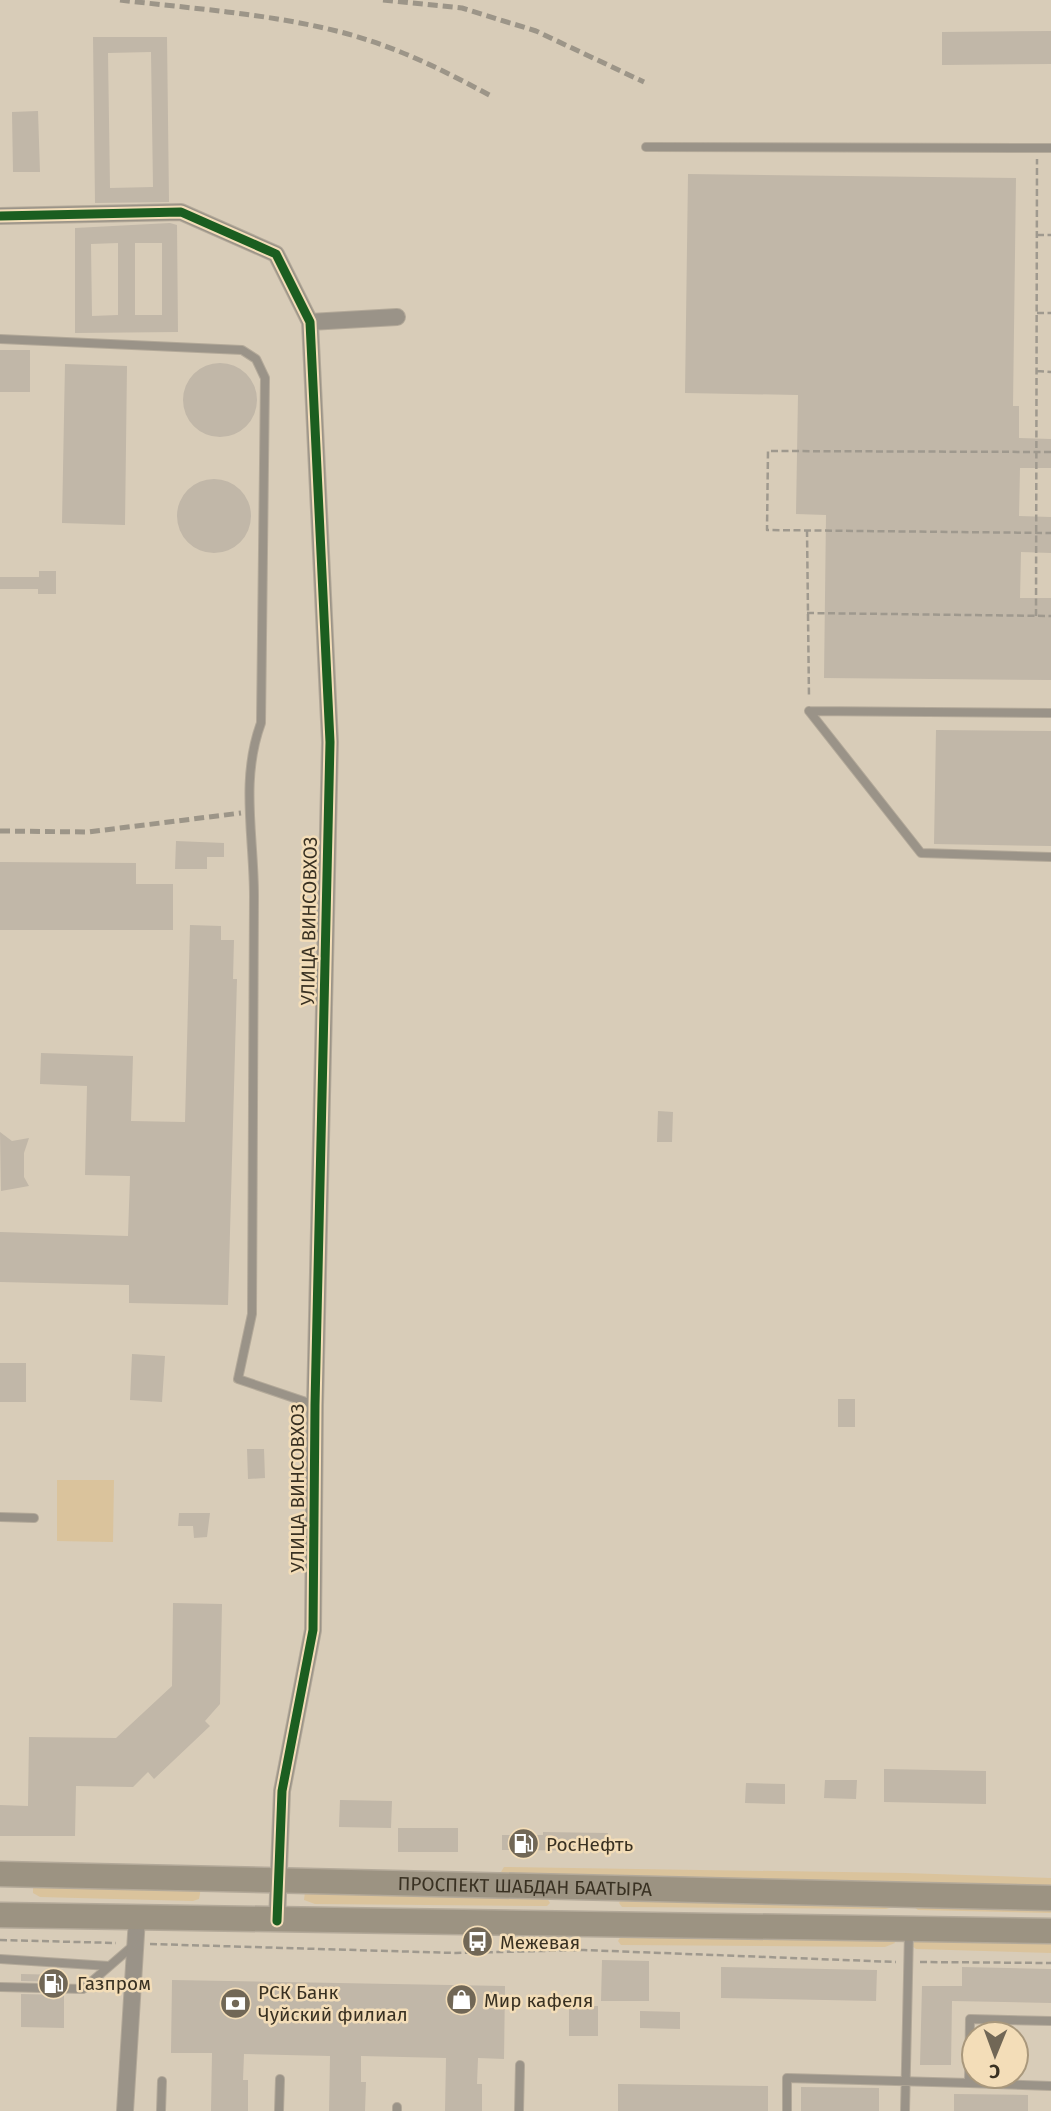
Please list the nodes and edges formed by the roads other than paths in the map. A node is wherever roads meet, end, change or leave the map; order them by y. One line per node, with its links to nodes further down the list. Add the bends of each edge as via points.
1 (646, 147): 2 (lane)
2 (1051, 148)
3 (0, 216): 5 (street, УЛИЦА ВИНСОВХОЗ, via 181,212 276,254)
4 (397, 317): 5 (street)
5 (310, 322): 9 (street, УЛИЦА ВИНСОВХОЗ, via 330,742)
6 (0, 339): 9 (lane, via 242,350 256,359 265,378 261,723 250,751 249,791 254,872 252,1314 238,1379)
7 (1051, 713): 8 (lane, via 809,711 921,853)
8 (1051, 857)
9 (315, 1405): 13 (street, УЛИЦА ВИНСОВХОЗ, via 313,1630 282,1791)
10 (0, 1517): 11 (lane)
11 (34, 1518)
12 (9, 1874): 13 (main road, ПРОСПЕКТ ШАБДАН БААТЫРА); 16 (main road)
13 (278, 1880): 14 (main road, ПРОСПЕКТ ШАБДАН БААТЫРА); 18 (street, УЛИЦА ВИНСОВХОЗ)
14 (590, 1886): 15 (main road, ПРОСПЕКТ ШАБДАН БААТЫРА); 19 (main road)
15 (1051, 1898)
16 (8, 1915): 17 (main road, ПРОСПЕКТ ШАБДАН БААТЫРА)
17 (137, 1919): 18 (main road, ПРОСПЕКТ ШАБДАН БААТЫРА); 22 (street)
18 (277, 1922): 19 (main road, ПРОСПЕКТ ШАБДАН БААТЫРА)
19 (590, 1925): 20 (main road, ПРОСПЕКТ ШАБДАН БААТЫРА)
20 (909, 1929): 21 (main road, ПРОСПЕКТ ШАБДАН БААТЫРА); 33 (lane)
21 (1051, 1931)
22 (135, 1944): 24 (lane); 37 (street)
23 (0, 1959): 24 (lane)
24 (109, 1966): 25 (lane, via 83,1989)
25 (0, 1987)
26 (970, 2020): 27 (lane)
27 (1010, 2020)
28 (1030, 2020): 29 (lane)
29 (1051, 2021)
30 (520, 2065): 40 (lane)
31 (280, 2079): 39 (lane)
32 (162, 2081): 38 (lane)
33 (906, 2081): 34 (lane); 41 (lane, via 787,2078); 42 (lane)
34 (960, 2083)
35 (1030, 2085): 36 (lane)
36 (1051, 2086)
37 (125, 2111)
38 (162, 2111)
39 (279, 2111)
40 (519, 2111)
41 (787, 2111)
42 (905, 2111)

